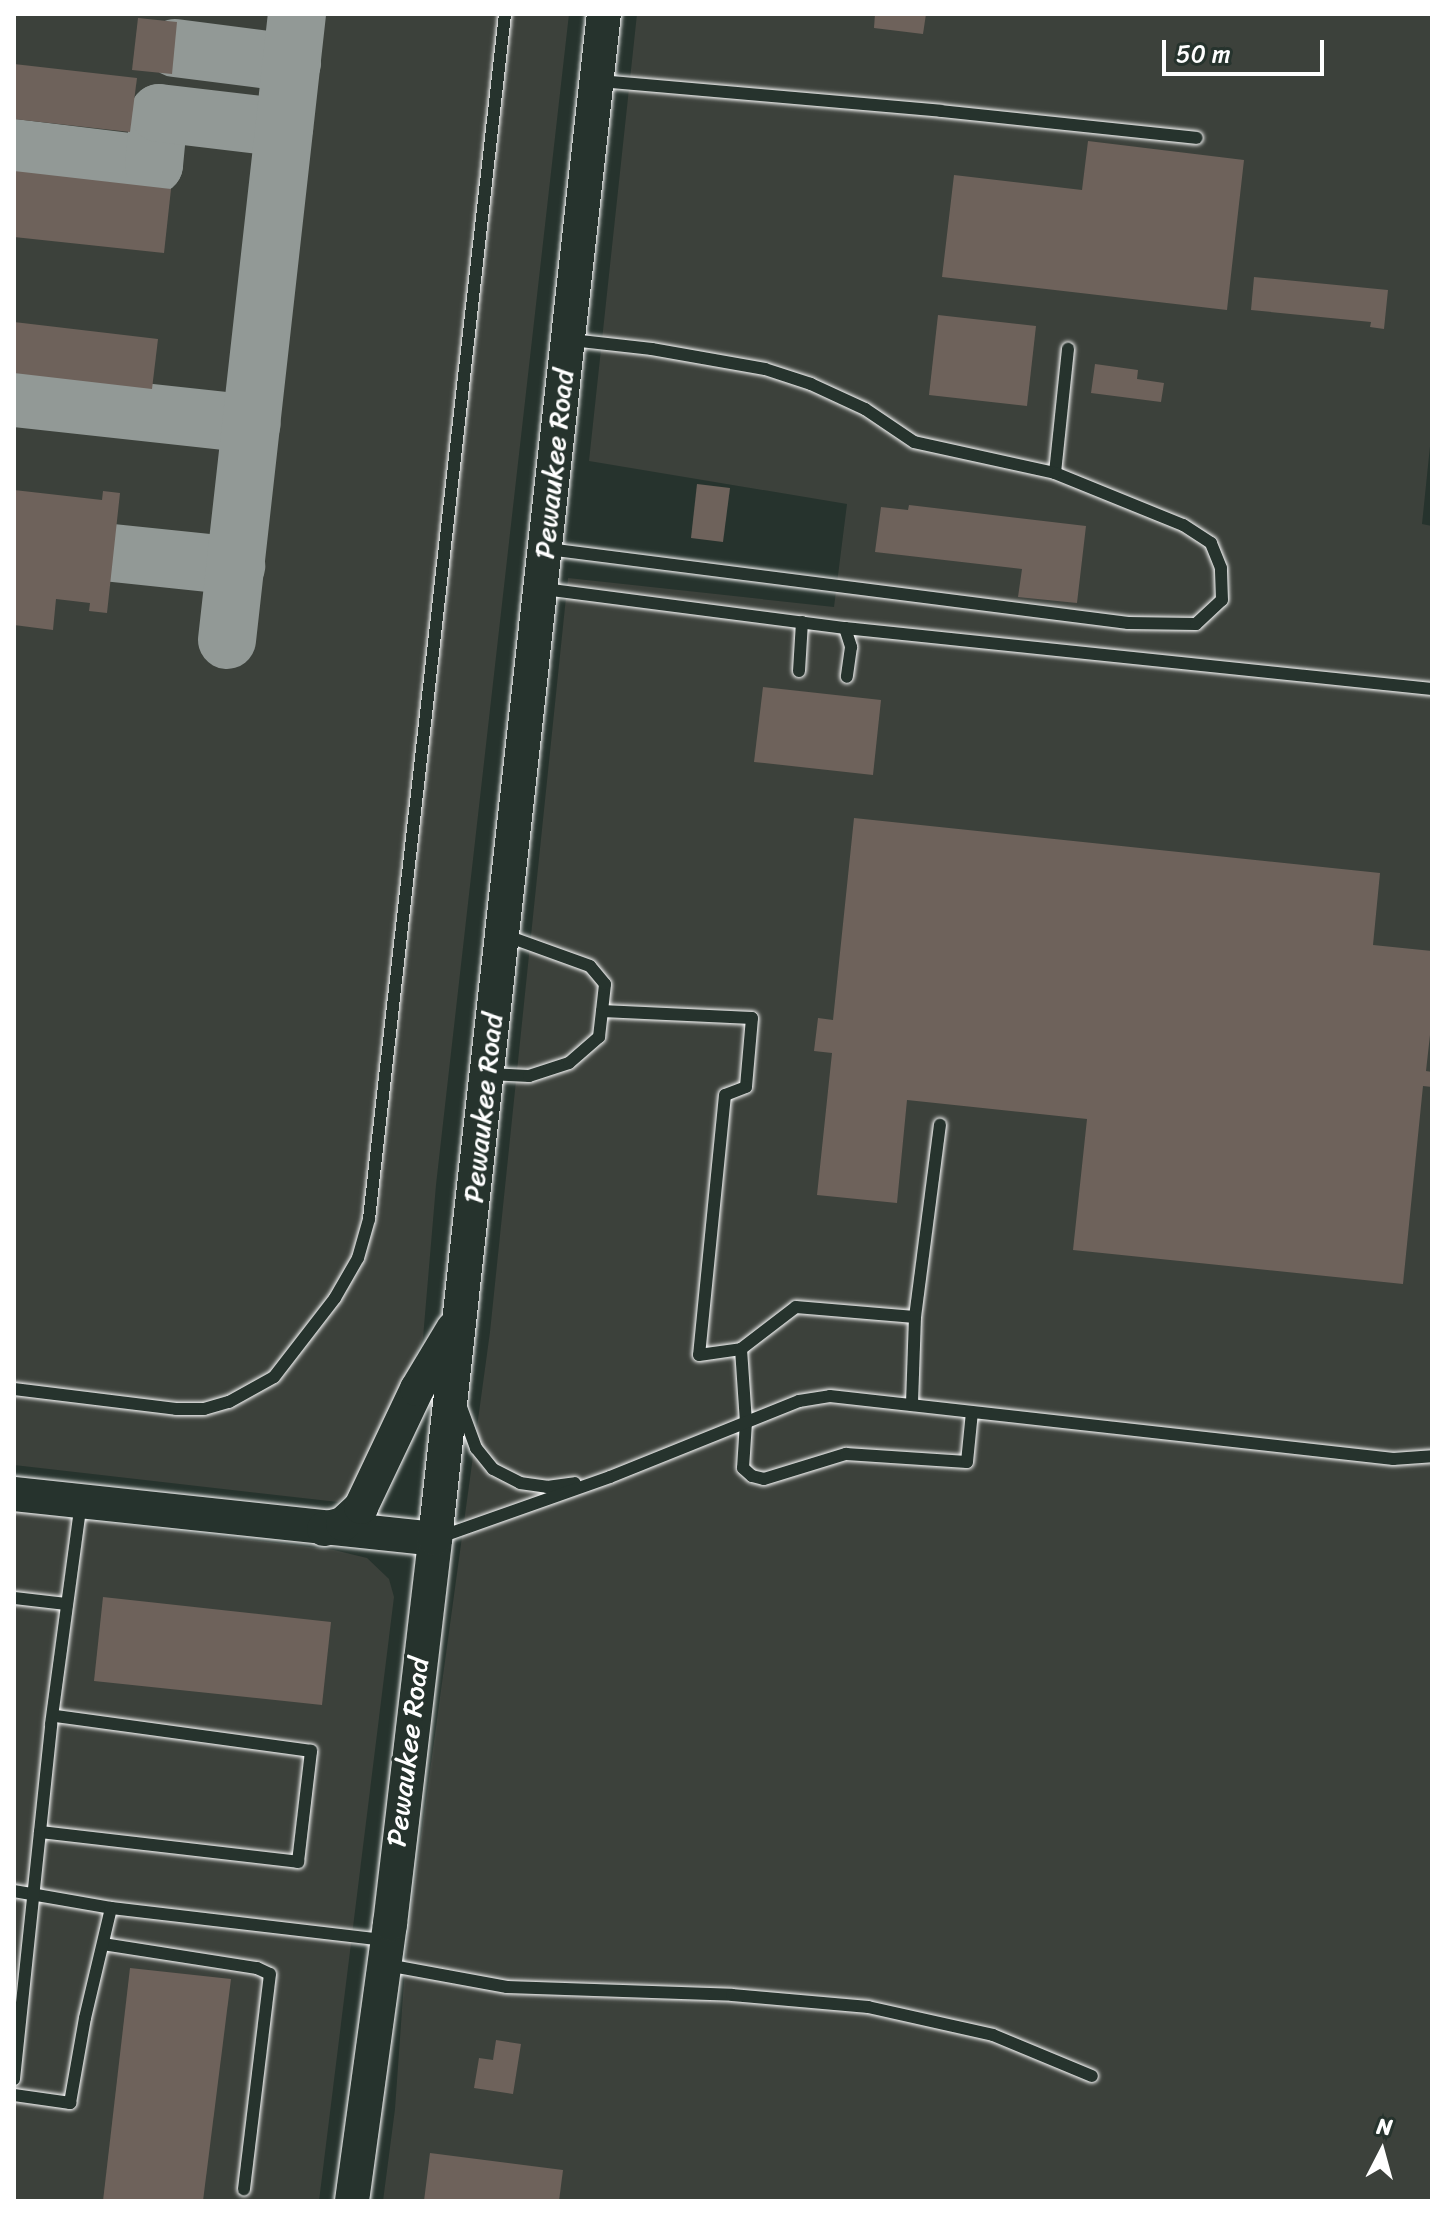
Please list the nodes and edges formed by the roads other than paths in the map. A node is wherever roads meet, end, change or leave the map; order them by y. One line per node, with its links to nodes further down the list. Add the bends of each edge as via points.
1 (505, 14): 22 (lane, via 369,1219 358,1258 335,1298 274,1377 229,1402 176,1409)
2 (604, 14): 3 (main road, Pewaukee Road)
3 (597, 81): 4 (lane); 5 (main road, Pewaukee Road)
4 (1197, 138)
5 (568, 339): 7 (lane, via 765,369 865,409 914,442); 8 (main road, Pewaukee Road)
6 (1068, 349): 7 (lane)
7 (1055, 473): 8 (lane, via 1183,525 1211,543 1221,568 1222,600 1196,624 1128,623)
8 (545, 548): 9 (main road, Pewaukee Road)
9 (540, 588): 10 (lane); 15 (main road, Pewaukee Road)
10 (802, 622): 11 (lane); 12 (lane)
11 (845, 628): 13 (lane, via 851,647); 14 (lane)
12 (799, 671)
13 (847, 677)
14 (1432, 689)
15 (502, 935): 16 (lane, via 590,966 605,984); 17 (main road, Pewaukee Road)
16 (602, 1011): 17 (lane, via 599,1037 569,1063 529,1076); 21 (lane, via 752,1018 746,1087 725,1095 699,1355)
17 (486, 1074): 20 (main road, Pewaukee Road)
18 (940, 1125): 19 (lane)
19 (915, 1317): 21 (lane, via 796,1307); 23 (lane)
20 (458, 1332): 27 (lane, via 463,1417 476,1448 493,1469 520,1483 547,1487); 30 (main road, via 417,1389 361,1507 343,1524); 31 (main road, Pewaukee Road)
21 (741, 1349): 25 (lane)
22 (14, 1389)
23 (912, 1405): 24 (lane); 25 (lane, via 830,1396 799,1401)
24 (972, 1412): 25 (lane, via 967,1462 846,1454 764,1479 743,1468); 26 (lane, via 1393,1459)
25 (746, 1422): 27 (lane)
26 (1432, 1456)
27 (610, 1477): 31 (lane)
28 (14, 1494): 29 (main road)
29 (81, 1503): 30 (main road); 33 (lane)
30 (324, 1529): 31 (main road)
31 (435, 1539): 40 (main road, Pewaukee Road)
32 (14, 1598): 33 (lane)
33 (67, 1604): 34 (lane)
34 (54, 1716): 35 (lane); 35 (lane, via 311,1751 298,1862)
35 (40, 1832): 37 (lane)
36 (14, 1891): 37 (lane)
37 (33, 1893): 38 (lane); 42 (lane)
38 (111, 1908): 39 (lane); 40 (lane)
39 (103, 1944): 43 (lane, via 70,2103); 44 (lane, via 270,1974)
40 (385, 1952): 41 (lane, via 507,1987 732,1995 868,2007 993,2035); 45 (main road, Pewaukee Road)
41 (1092, 2076)
42 (14, 2079)
43 (14, 2095)
44 (244, 2189)
45 (352, 2201)

